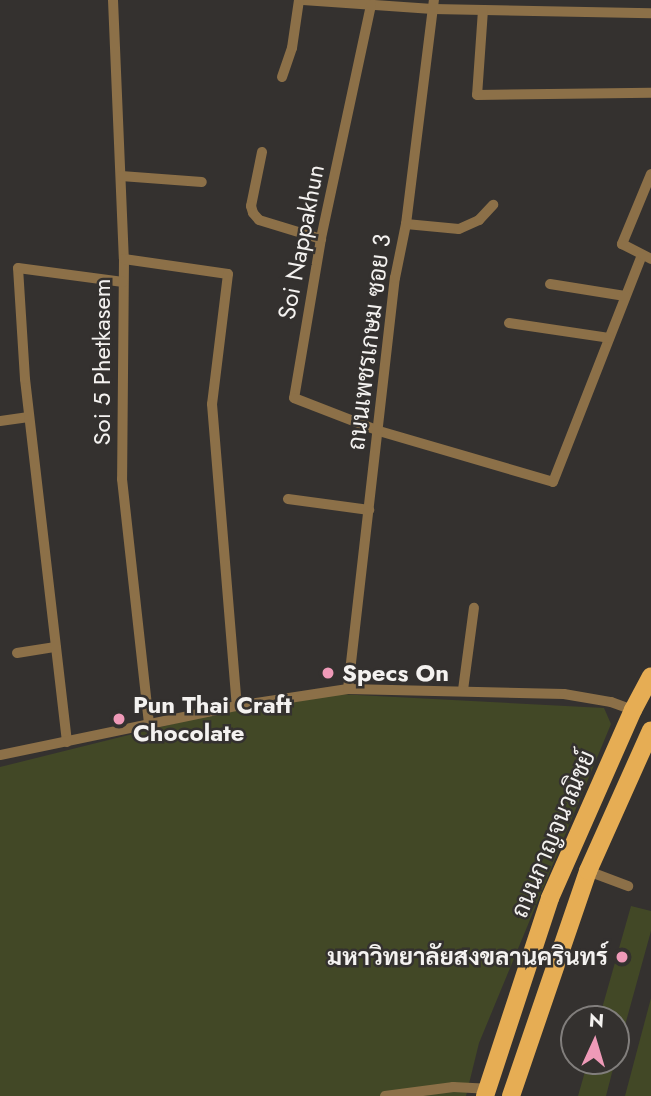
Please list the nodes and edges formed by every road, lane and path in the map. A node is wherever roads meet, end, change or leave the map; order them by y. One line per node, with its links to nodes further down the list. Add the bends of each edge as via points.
1 (113, 0): 12 (street, Soi 5 Phetkasem)
2 (301, 0): 4 (street); 8 (street)
3 (434, 4): 4 (street); 6 (street); 15 (street, ถนนเพชรเกษม ซอย 3)
4 (371, 5): 16 (street, Soi Nappakhun)
5 (521, 5): 6 (street); 7 (street)
6 (483, 10): 9 (street, via 477,94)
7 (651, 13)
8 (282, 77)
9 (651, 93)
10 (262, 152): 16 (street, via 253,213 259,220)
11 (651, 174): 17 (street, via 622,244)
12 (121, 176): 13 (street); 18 (street, Soi 5 Phetkasem)
13 (202, 182)
14 (493, 205): 15 (street, via 479,220 459,229)
15 (406, 224): 26 (street, ถนนเพชรเกษม ซอย 3, via 395,278)
16 (321, 239): 26 (street, Soi Nappakhun, via 294,398)
17 (646, 257): 21 (street)
18 (124, 259): 19 (street, Soi 5 Phetkasem); 35 (street, via 228,274 212,404)
19 (123, 282): 24 (street, via 18,268); 37 (street, Soi 5 Phetkasem, via 122,479)
20 (550, 284): 21 (street)
21 (625, 296): 23 (street)
22 (509, 323): 23 (street)
23 (609, 338): 26 (street, via 553,482)
24 (29, 417): 25 (street); 30 (street)
25 (0, 421)
26 (379, 431): 28 (street, ถนนเพชรเกษม ซอย 3)
27 (288, 499): 28 (street)
28 (369, 510): 33 (street, ถนนเพชรเกษม ซอย 3)
29 (474, 608): 34 (street)
30 (56, 647): 31 (street); 39 (street)
31 (17, 653)
32 (651, 676): 36 (main road, ถนนกาญจนวณิชย์)
33 (348, 689): 34 (street); 35 (street)
34 (463, 690): 36 (street, via 564,694)
35 (237, 706): 37 (street)
36 (633, 710): 43 (main road, ถนนกาญจนวณิชย์, via 550,898)
37 (149, 724): 39 (street)
38 (651, 730): 41 (main road, ถนนกาญจนวณิชย์)
39 (67, 742): 40 (street)
40 (0, 755)
41 (588, 871): 42 (street); 45 (main road, ถนนกาญจนวณิชย์)
42 (628, 886)
43 (486, 1092): 44 (street, via 453,1087)
44 (385, 1096)
45 (511, 1096)

